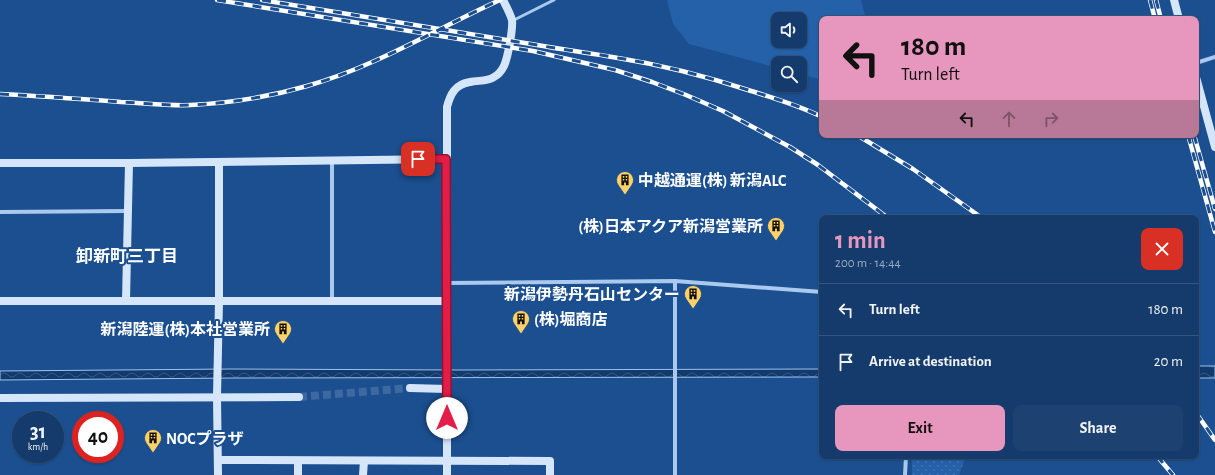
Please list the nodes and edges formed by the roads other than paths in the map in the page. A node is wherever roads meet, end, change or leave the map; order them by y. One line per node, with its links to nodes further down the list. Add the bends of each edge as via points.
1 (503, 0): 5 (street)
2 (554, 0): 5 (lane)
3 (1174, 0): 4 (street)
4 (1179, 16)
5 (512, 21): 11 (street, via 506,61 499,73 487,80 463,83 449,98)
6 (1215, 58): 7 (street)
7 (1199, 62)
8 (1199, 87): 9 (street)
9 (1214, 136): 10 (street)
10 (1215, 147)
11 (446, 159): 12 (street); 19 (street)
12 (332, 160): 13 (street); 21 (street)
13 (218, 162): 15 (street); 24 (street)
14 (0, 163): 15 (street)
15 (129, 163): 16 (street)
16 (128, 211): 17 (street); 23 (street)
17 (0, 212)
18 (675, 281): 19 (street); 20 (street); 41 (street)
19 (447, 283): 25 (street)
20 (819, 292)
21 (332, 300): 24 (street); 25 (street)
22 (0, 301): 23 (street)
23 (126, 301): 24 (street)
24 (219, 301): 28 (street)
25 (447, 301): 27 (street)
26 (410, 388): 27 (street)
27 (447, 389): 35 (street)
28 (217, 396): 29 (street); 30 (street); 32 (street)
29 (299, 396)
30 (0, 398)
31 (906, 459): 42 (street)
32 (218, 460): 33 (street); 36 (street)
33 (298, 460): 34 (street); 37 (street)
34 (364, 461): 35 (street); 38 (street)
35 (447, 461): 39 (street); 40 (street, via 550,462)
36 (218, 475)
37 (298, 475)
38 (364, 475)
39 (447, 475)
40 (550, 475)
41 (675, 475)
42 (905, 475)

